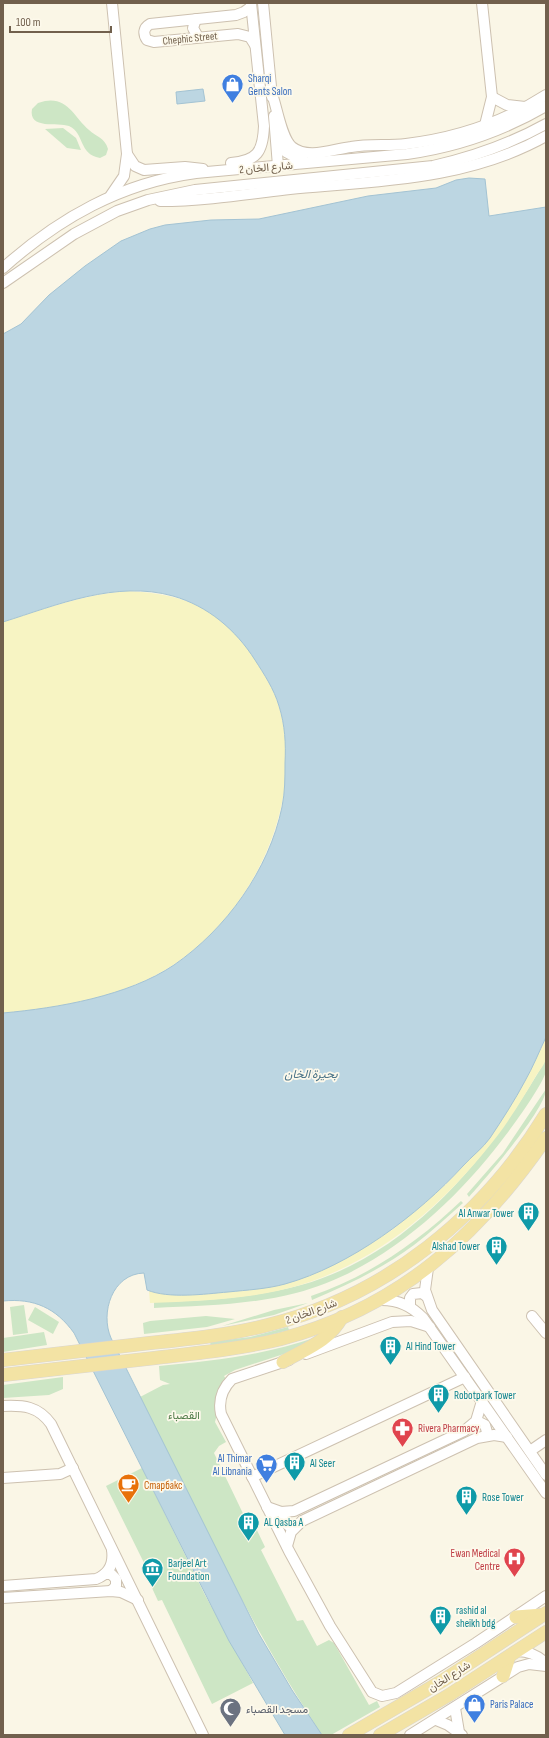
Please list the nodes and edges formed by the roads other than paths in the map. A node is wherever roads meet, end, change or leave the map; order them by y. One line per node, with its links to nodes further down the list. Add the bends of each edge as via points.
1 (112, 3): 20 (street)
2 (263, 3): 8 (street)
3 (482, 3): 10 (street)
4 (251, 5): 5 (street, Chephic Street, via 236,15); 7 (street)
5 (196, 19): 6 (street, via 194,28); 6 (street, Chephic Street, via 150,24 144,29 144,33 147,40 154,42)
6 (198, 37): 7 (street, Chephic Street, via 238,34 250,37)
7 (255, 45): 26 (street, via 264,126 262,146 250,160 227,164)
8 (271, 91): 16 (street); 18 (street, via 284,137 295,149 308,153)
9 (546, 95): 12 (street)
10 (492, 97): 12 (street, via 508,105); 14 (street)
11 (546, 106): 19 (street, شارع الخان 2, via 495,132)
12 (525, 107): 14 (street)
13 (546, 124): 22 (street, شارع الخان 2, via 498,147)
14 (485, 125): 15 (street)
15 (457, 134): 18 (street, via 407,144); 19 (street)
16 (276, 136): 23 (street, via 286,152); 24 (street)
17 (546, 136): 25 (street, via 512,152)
18 (362, 146): 21 (street)
19 (449, 146): 21 (street, شارع الخان 2, via 414,153)
20 (128, 154): 26 (street, via 136,166 144,170 185,167); 27 (street, via 124,176)
21 (350, 159): 23 (street, شارع الخان 2)
22 (449, 162): 25 (street); 28 (street, شارع الخان 2, via 417,168 195,190)
23 (307, 163): 24 (street, شارع الخان 2)
24 (278, 166): 26 (street, شارع الخان 2)
25 (466, 167): 28 (street, via 400,178 183,200)
26 (212, 172): 27 (street, شارع الخان 2, via 167,178)
27 (111, 195): 29 (street, شارع الخان 2, via 66,219 25,248)
28 (148, 200): 30 (street, شارع الخان 2, via 117,211 84,228 43,253)
29 (3, 268)
30 (3, 283)
31 (546, 1114): 41 (main road, شارع الخان 2, via 510,1166 475,1206 432,1244 385,1277 332,1305 291,1319 229,1334)
32 (546, 1138): 33 (main road, شارع الخان 2, via 494,1207 467,1235)
33 (428, 1268): 34 (street); 35 (main road, شارع الخان 2)
34 (426, 1296): 36 (street, via 422,1293 413,1294 409,1301); 51 (street, via 432,1310)
35 (378, 1300): 36 (street, via 395,1301); 38 (main road, شارع الخان 2)
36 (410, 1307): 39 (street, via 419,1313)
37 (532, 1316): 40 (street)
38 (342, 1317): 42 (main road, via 332,1333 322,1342); 43 (main road, شارع الخان 2, via 301,1333 262,1343)
39 (430, 1327): 42 (street, via 412,1321 392,1322); 44 (street)
40 (546, 1333)
41 (3, 1360)
42 (284, 1362): 54 (street, via 236,1377 229,1382 221,1395 221,1414)
43 (3, 1376)
44 (465, 1377): 45 (street); 54 (street)
45 (482, 1401): 47 (street); 49 (street)
46 (3, 1406): 52 (street, via 28,1406 41,1413 51,1424)
47 (475, 1424): 48 (street, via 479,1422 485,1425); 58 (street, via 306,1506)
48 (485, 1436): 49 (street); 59 (street, via 302,1521)
49 (507, 1437): 56 (street)
50 (546, 1440): 51 (street)
51 (530, 1452): 53 (street)
52 (73, 1468): 55 (street, via 60,1474); 61 (street)
53 (546, 1474)
54 (252, 1477): 57 (street)
55 (3, 1478)
56 (546, 1493)
57 (267, 1507): 58 (street); 60 (street)
58 (285, 1512): 59 (street, via 285,1523)
59 (293, 1529): 60 (street)
60 (287, 1546): 69 (street, via 366,1686 378,1695 396,1693)
61 (112, 1548): 62 (street, via 113,1561); 67 (street)
62 (105, 1574): 63 (street, via 90,1579); 64 (street, via 111,1574 116,1579 116,1586)
63 (3, 1586)
64 (112, 1591): 66 (street); 67 (street)
65 (546, 1596): 69 (street)
66 (3, 1598)
67 (138, 1600): 77 (street)
68 (544, 1614): 69 (main road); 78 (main road, شارع الخان, via 442,1681)
69 (516, 1617)
70 (543, 1634): 71 (main road, شارع الخان); 72 (street, via 538,1649)
71 (513, 1654): 72 (street, via 529,1652); 73 (main road); 79 (main road, شارع الخان)
72 (544, 1662): 73 (street, via 523,1665)
73 (503, 1676): 74 (street)
74 (455, 1708): 75 (street); 76 (street)
75 (436, 1720): 76 (street); 80 (street)
76 (461, 1734)
77 (203, 1735)
78 (350, 1735)
79 (380, 1735)
80 (410, 1735)

